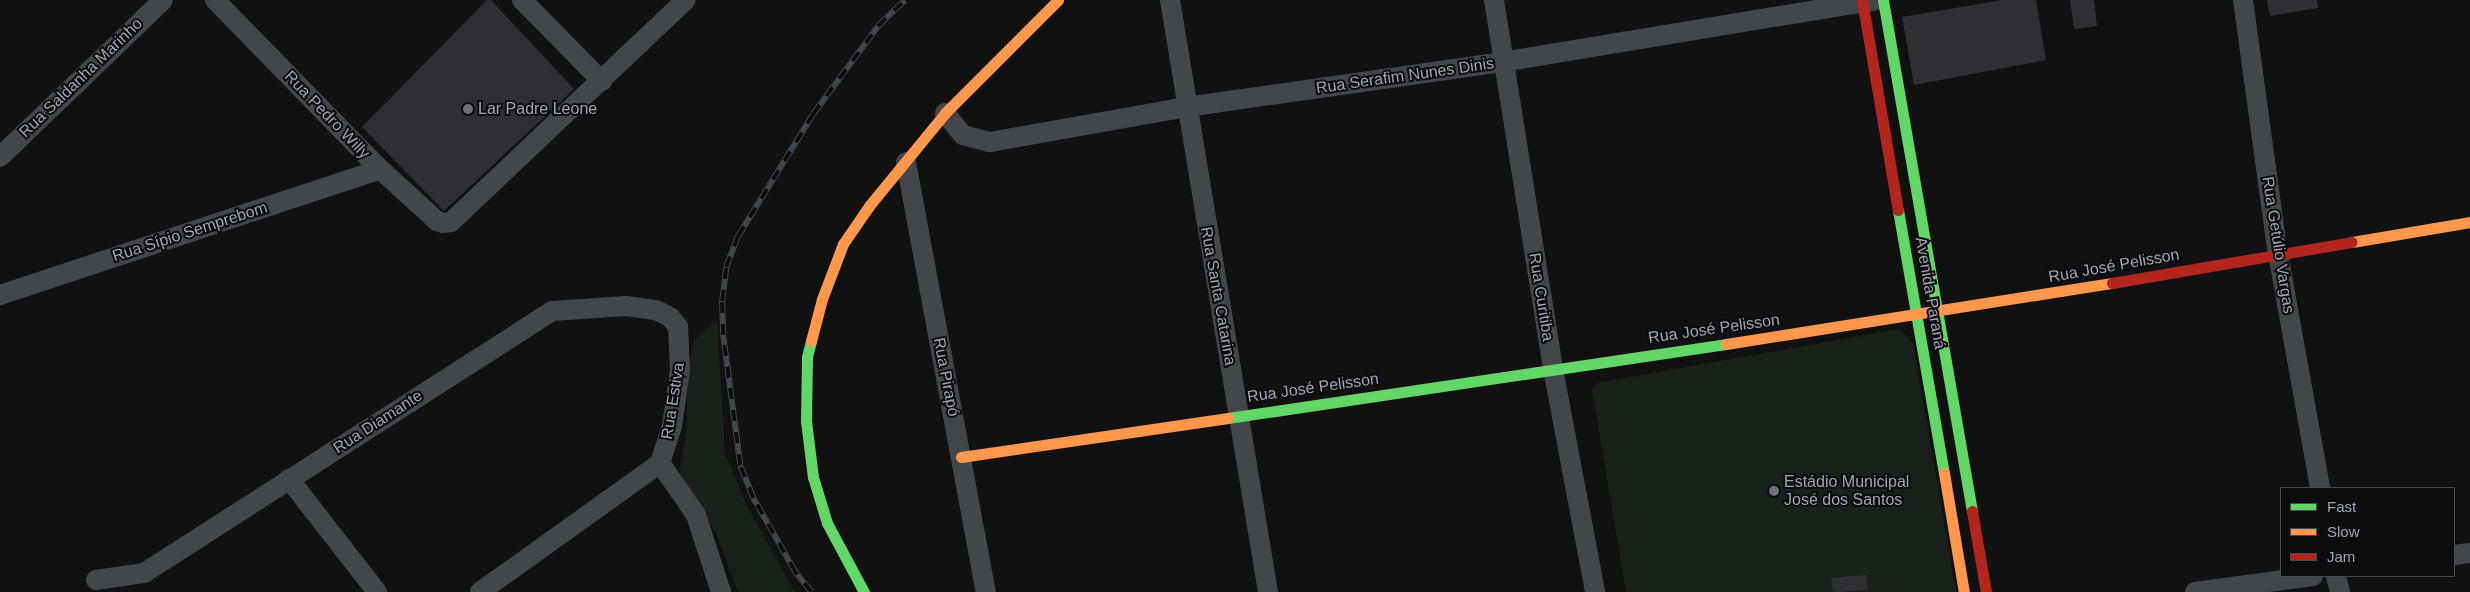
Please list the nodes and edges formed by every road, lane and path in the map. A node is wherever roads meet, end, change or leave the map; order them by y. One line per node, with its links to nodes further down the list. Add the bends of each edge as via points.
1 (163, 0): 15 (street, Rua Saldanha Marinho)
2 (215, 0): 17 (street, Rua Pedro Willy)
3 (522, 0): 12 (street)
4 (686, 0): 12 (street)
5 (1058, 0): 14 (main road)
6 (1170, 0): 13 (street, Rua Santa Catarina)
7 (1494, 0): 11 (street, Rua Curitiba)
8 (1883, 0): 21 (main road, Avenida Paraná)
9 (2243, 0): 19 (street, Rua Getúlio Vargas)
10 (1866, 1): 11 (street, Rua Serafim Nunes Dinis); 22 (main road, Avenida Paraná)
11 (1502, 62): 13 (street, Rua Serafim Nunes Dinis); 24 (street, Rua Curitiba)
12 (602, 81): 17 (street, Rua Pedro Willy, via 451,222 437,222)
13 (1186, 107): 14 (street, Rua Serafim Nunes Dinis, via 990,142 963,135); 25 (street, Rua Santa Catarina)
14 (946, 114): 16 (main road)
15 (0, 156)
16 (906, 162): 26 (street, Rua Pirapó); 38 (main road, via 843,244 822,298 807,357 806,421 813,477 827,523)
17 (380, 169): 20 (street, Rua Sípio Semprebom)
18 (2470, 222): 19 (main road, Rua José Pelisson)
19 (2278, 254): 21 (main road, Rua José Pelisson); 29 (street, Rua Getúlio Vargas)
20 (0, 295)
21 (1937, 313): 22 (main road, Rua José Pelisson); 43 (main road, Avenida Paraná)
22 (1918, 316): 24 (main road, Rua José Pelisson); 42 (main road, Avenida Paraná)
23 (670, 317): 27 (street, Rua Estiva, via 678,327 680,370 672,426); 28 (street, Rua Diamante, via 644,306 552,311)
24 (1553, 369): 25 (main road, Rua José Pelisson); 41 (street, Rua Curitiba)
25 (1238, 416): 26 (main road, Rua José Pelisson); 40 (street, Rua Santa Catarina)
26 (961, 457): 39 (street, Rua Pirapó)
27 (660, 463): 36 (street); 37 (street, Rua Estiva, via 696,515)
28 (289, 479): 34 (street, Rua Diamante, via 144,573); 35 (street)
29 (2320, 487)
30 (2470, 553): 31 (street)
31 (2455, 555)
32 (2306, 577): 44 (street)
33 (2336, 577): 45 (street)
34 (96, 580)
35 (377, 592)
36 (480, 592)
37 (721, 592)
38 (864, 592)
39 (986, 592)
40 (1268, 592)
41 (1595, 592)
42 (1964, 592)
43 (1986, 592)
44 (2194, 592)
45 (2340, 592)

